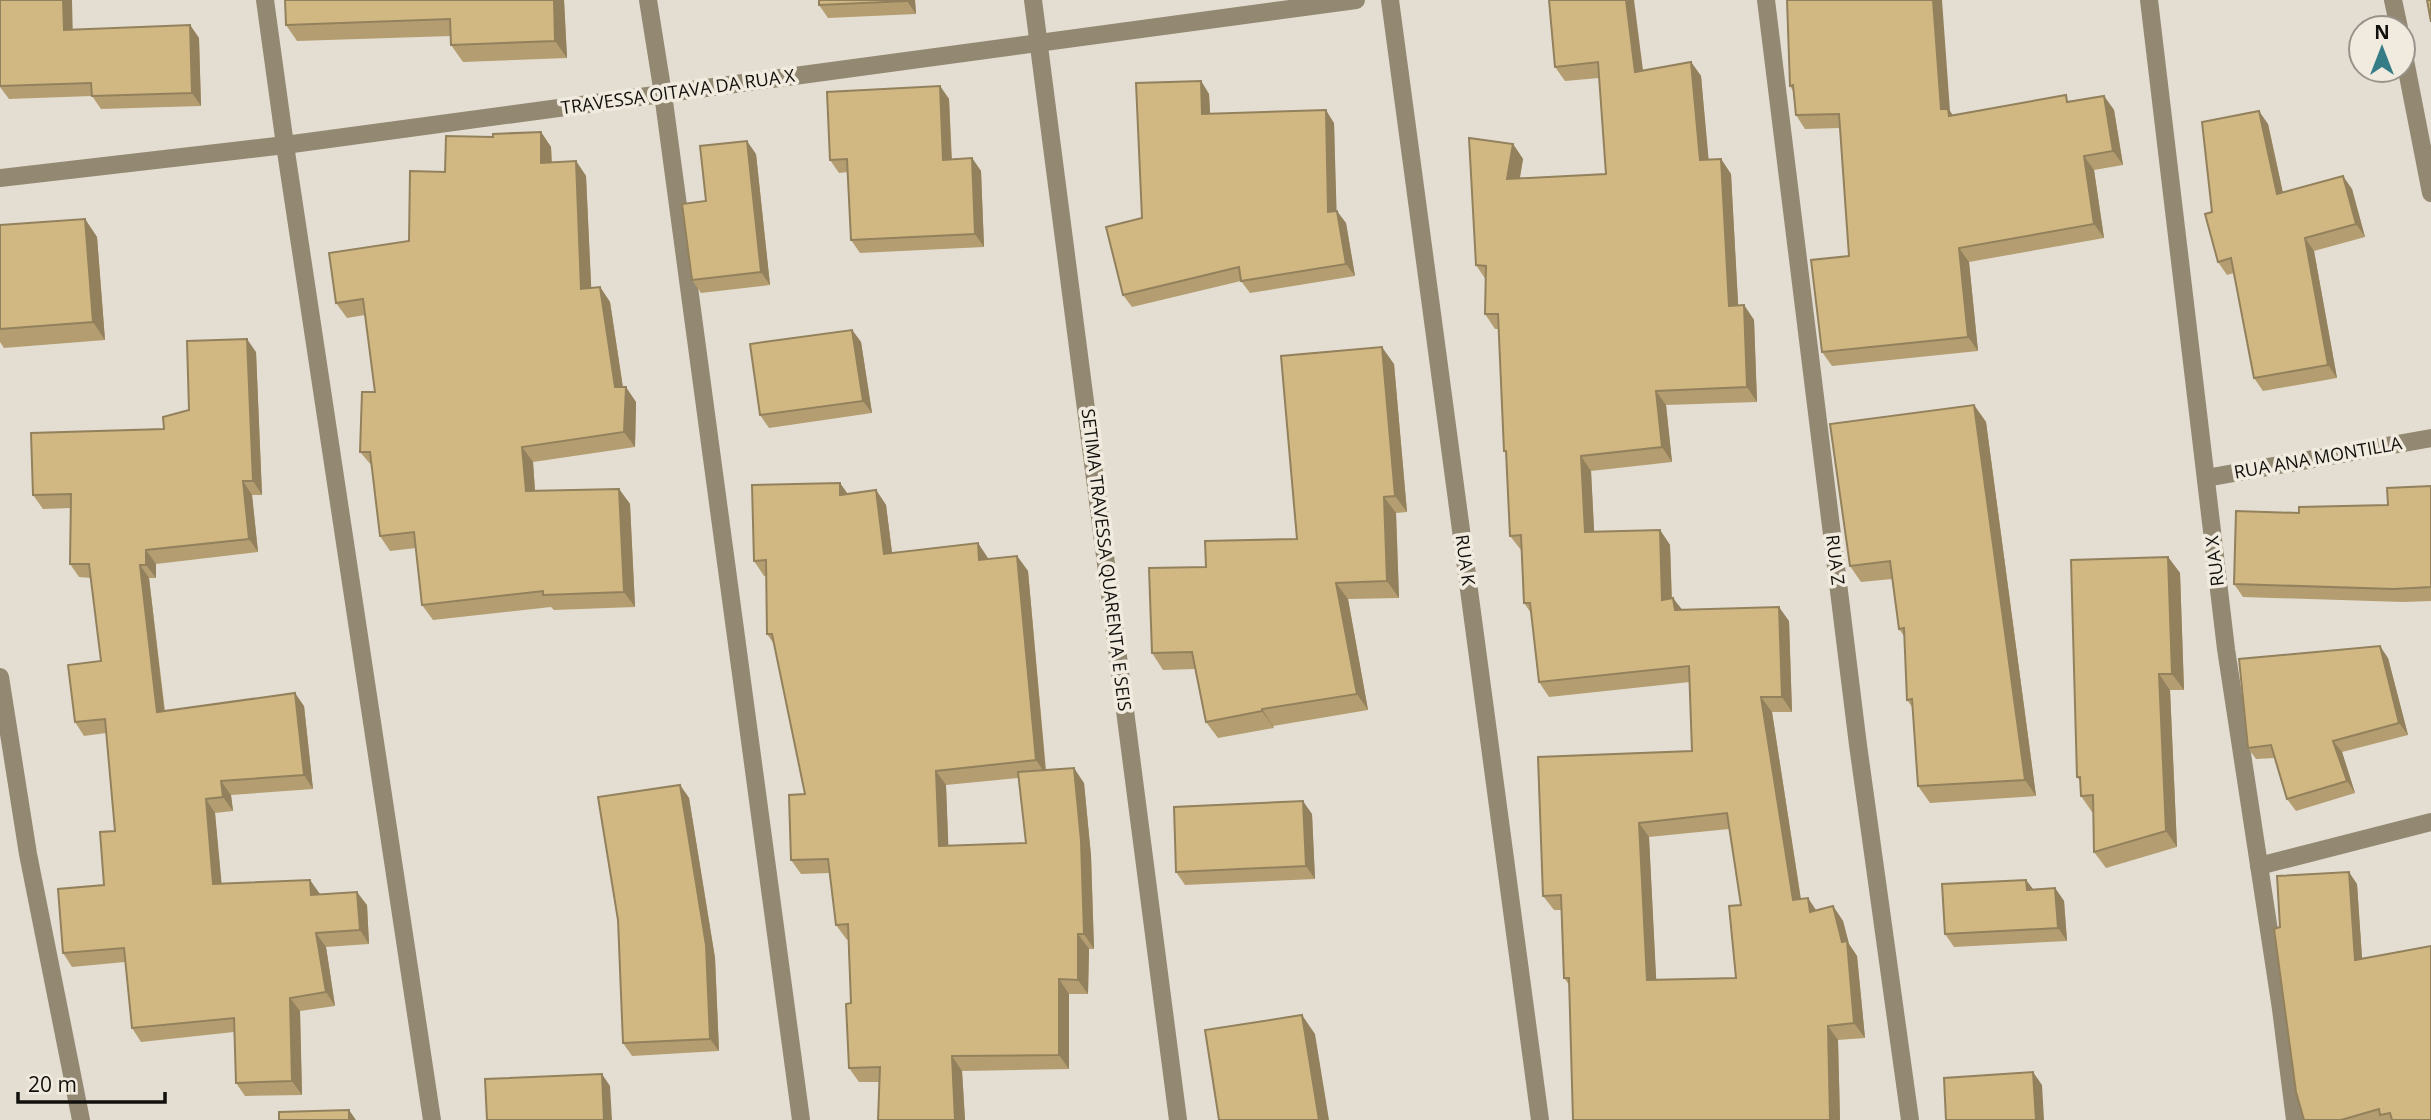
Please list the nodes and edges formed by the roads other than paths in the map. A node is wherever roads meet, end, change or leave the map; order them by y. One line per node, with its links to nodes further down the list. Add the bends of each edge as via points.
1 (265, 0): 11 (street)
2 (648, 0): 10 (street)
3 (1033, 0): 8 (street, SETIMA TRAVESSA QUARENTA E SEIS)
4 (1356, 0): 8 (street, TRAVESSA OITAVA DA RUA X)
5 (1390, 0): 23 (street, RUA K)
6 (1766, 0): 24 (street, RUA Z, via 1858,746)
7 (2150, 0): 15 (street, RUA X)
8 (1039, 41): 10 (street, TRAVESSA OITAVA DA RUA X); 22 (street, SETIMA TRAVESSA QUARENTA E SEIS)
9 (2410, 84): 13 (street)
10 (663, 94): 11 (street, TRAVESSA OITAVA DA RUA X); 21 (street)
11 (285, 145): 12 (street, TRAVESSA OITAVA DA RUA X); 20 (street)
12 (0, 178)
13 (2431, 193)
14 (2431, 438): 15 (street, RUA ANA MONTILLA)
15 (2206, 478): 18 (street, RUA X)
16 (0, 677): 19 (street, via 28,854)
17 (2431, 822): 18 (street)
18 (2259, 866): 25 (street, RUA X)
19 (81, 1120)
20 (432, 1120)
21 (801, 1120)
22 (1178, 1120)
23 (1540, 1120)
24 (1910, 1120)
25 (2295, 1120)

